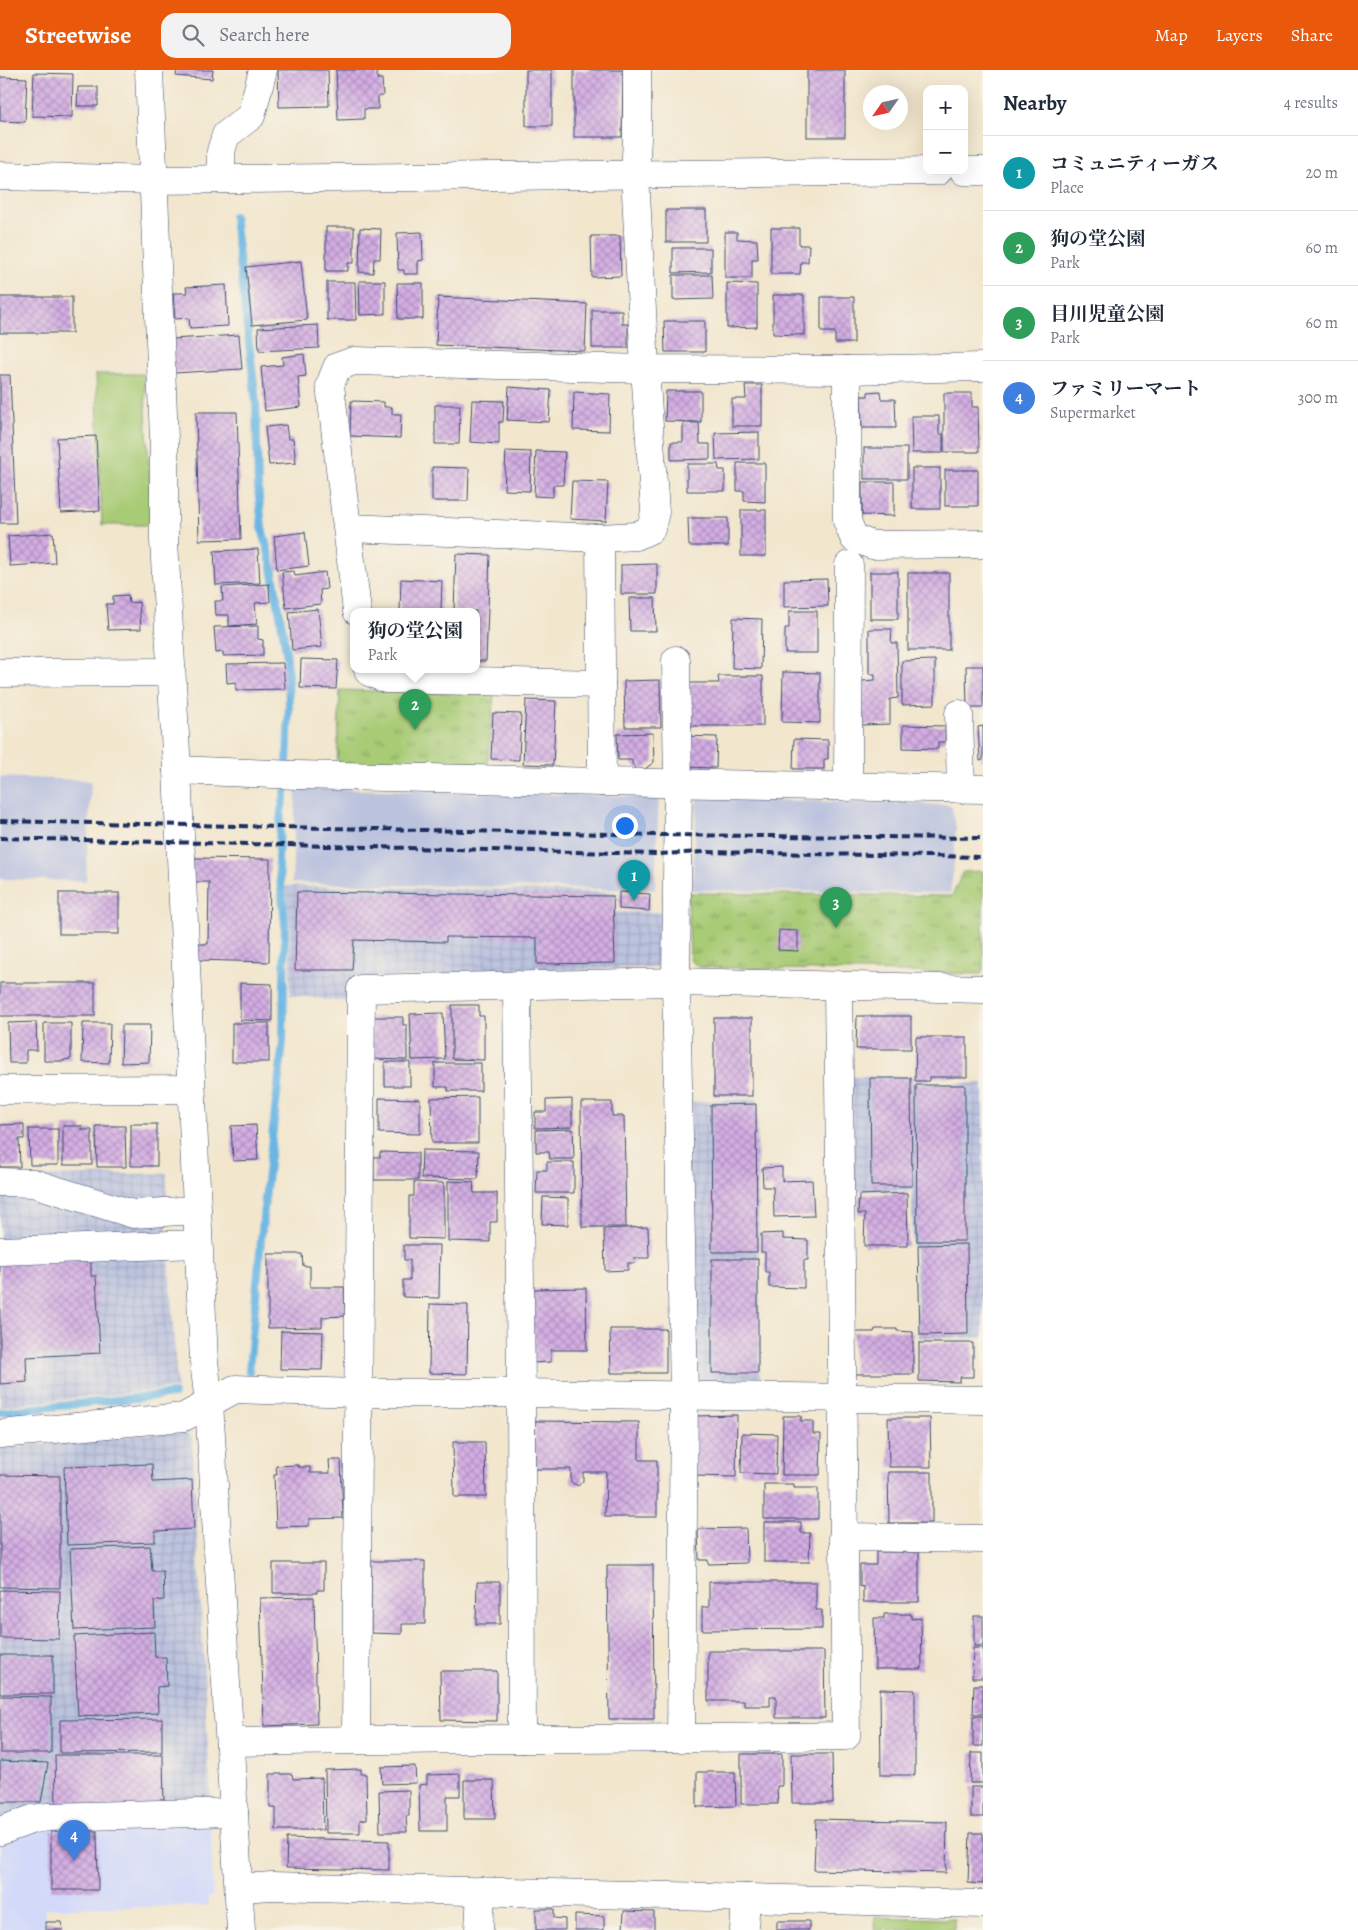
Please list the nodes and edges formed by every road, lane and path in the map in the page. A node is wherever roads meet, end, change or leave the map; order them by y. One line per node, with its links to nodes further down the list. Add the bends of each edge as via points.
1 (148, 70): 10 (street)
2 (263, 70): 9 (street, via 251,116 226,135 221,150)
3 (637, 70): 7 (street)
4 (923, 171): 7 (street)
5 (968, 171): 6 (street)
6 (983, 171)
7 (635, 174): 9 (street); 12 (street)
8 (0, 176): 10 (street)
9 (221, 178): 10 (street)
10 (154, 180): 20 (street, via 164,439 164,542)
11 (983, 368): 13 (street)
12 (645, 370): 13 (street); 14 (street, via 354,361 337,367 330,385); 15 (street, via 655,512 651,529 636,536)
13 (847, 370): 16 (street, via 848,521 854,538 872,545)
14 (348, 528): 15 (street); 18 (street)
15 (600, 538): 23 (street)
16 (983, 544)
17 (849, 565): 28 (street)
18 (357, 608)
19 (676, 660): 27 (street)
20 (171, 672): 21 (street); 25 (street)
21 (0, 673)
22 (371, 673): 23 (street, via 386,679)
23 (601, 684): 26 (street)
24 (959, 714): 29 (street)
25 (177, 770): 26 (street); 34 (street)
26 (602, 782): 27 (street)
27 (678, 784): 28 (street); 30 (street)
28 (848, 787): 29 (street)
29 (972, 789)
30 (676, 982): 31 (street); 32 (street); 42 (street)
31 (517, 985): 40 (street, via 361,989); 41 (street)
32 (838, 985): 33 (street); 43 (street)
33 (983, 989)
34 (191, 1089): 35 (street); 37 (street)
35 (0, 1090)
36 (0, 1182): 37 (street, via 34,1183 133,1214)
37 (196, 1210): 38 (street)
38 (198, 1244): 39 (street); 45 (street)
39 (0, 1251)
40 (357, 1393): 41 (street); 45 (street, via 235,1389); 49 (street)
41 (521, 1393): 42 (street); 50 (street)
42 (684, 1396): 43 (street); 51 (street)
43 (843, 1397): 44 (street); 47 (street)
44 (983, 1400)
45 (208, 1403): 46 (street, via 184,1418); 52 (street)
46 (0, 1434)
47 (843, 1537): 48 (street); 51 (street, via 846,1736)
48 (983, 1539)
49 (356, 1739): 50 (street); 52 (street)
50 (522, 1739): 51 (street)
51 (681, 1739)
52 (230, 1742): 53 (street)
53 (234, 1812): 54 (street, via 48,1817); 55 (street)
54 (0, 1831)
55 (239, 1888): 56 (street); 59 (street)
56 (481, 1891): 57 (street); 60 (street)
57 (746, 1898): 58 (street); 61 (street)
58 (983, 1904)
59 (241, 1930)
60 (479, 1930)
61 (744, 1930)

